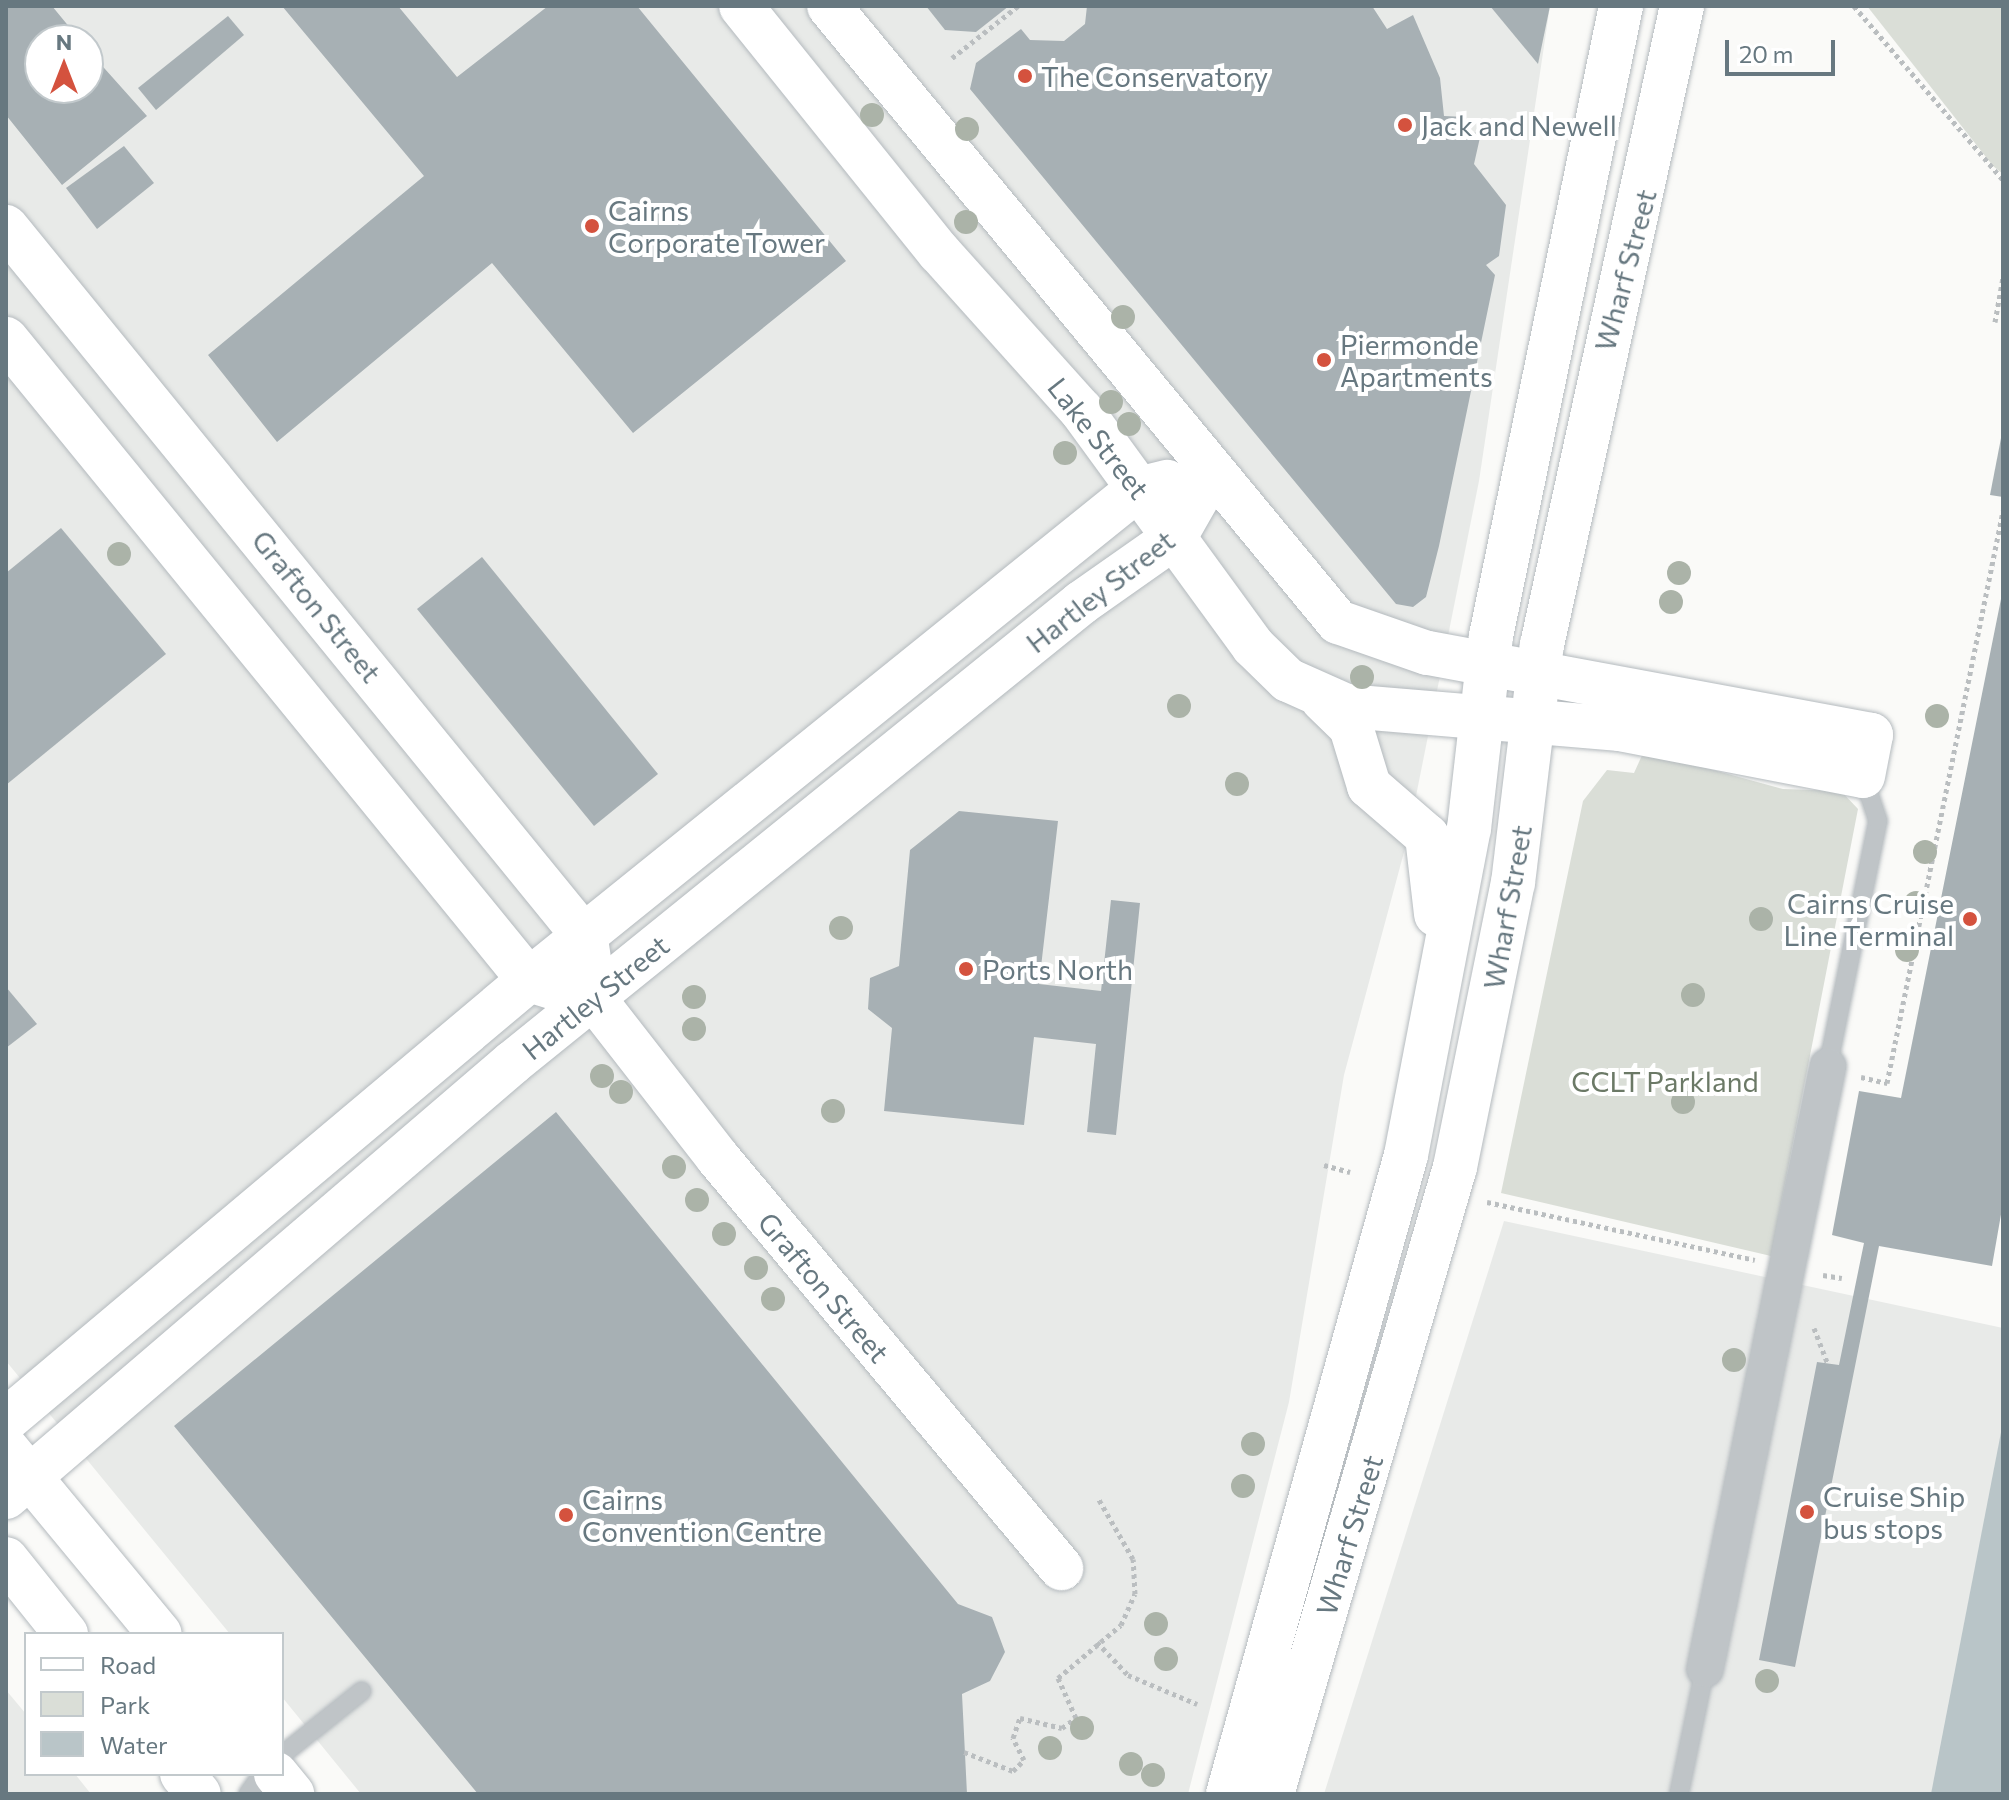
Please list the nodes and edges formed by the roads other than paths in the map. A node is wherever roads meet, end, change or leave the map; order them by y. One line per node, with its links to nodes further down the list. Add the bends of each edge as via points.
1 (741, 6): 8 (main road, Lake Street, via 939,252 1081,410)
2 (829, 6): 7 (main road)
3 (1621, 6): 10 (main road, Wharf Street)
4 (1682, 6): 11 (main road, Wharf Street)
5 (6, 227): 16 (main road, Grafton Street)
6 (6, 339): 17 (main road)
7 (1212, 472): 8 (main road, Hartley Street); 9 (main road, Hartley Street); 10 (main road, via 1338,622)
8 (1138, 489): 9 (main road, Lake Street); 16 (main road, Hartley Street)
9 (1175, 537): 12 (main road, Lake Street, via 1260,656); 18 (main road, Hartley Street, via 1081,603)
10 (1487, 666): 11 (main road); 13 (main road, Wharf Street)
11 (1539, 674): 14 (main road, Wharf Street); 15 (main road, via 1871,735)
12 (1323, 700): 13 (main road, Lake Street); 19 (main road, via 1351,727 1369,786 1415,822 1432,847 1437,903)
13 (1481, 717): 14 (main road, Lake Street); 19 (main road, Wharf Street, via 1469,829)
14 (1534, 722): 15 (main road, Lake Street, via 1619,729); 37 (main road, Wharf Street, via 1513,883 1449,1194)
15 (1863, 776): 20 (lane, via 1878,821)
16 (586, 939): 17 (main road, Hartley Street); 18 (main road)
17 (529, 980): 18 (main road); 21 (main road, Hartley Street)
18 (595, 1000): 22 (main road, Hartley Street); 24 (main road, Grafton Street, via 804,1263)
19 (1426, 1048): 36 (main road, Wharf Street, via 1398,1182)
20 (1843, 1071): 27 (street, via 1787,1267)
21 (6, 1420)
22 (14, 1474): 26 (main road)
23 (6, 1559): 25 (main road)
24 (1061, 1568)
25 (64, 1632)
26 (158, 1632)
27 (1705, 1669): 38 (lane)
28 (362, 1691): 29 (lane)
29 (284, 1753)
30 (184, 1776): 33 (main road)
31 (261, 1776): 34 (lane)
32 (278, 1776): 35 (main road)
33 (199, 1794)
34 (248, 1794)
35 (292, 1794)
36 (1228, 1794)
37 (1272, 1794)
38 (1679, 1794)

